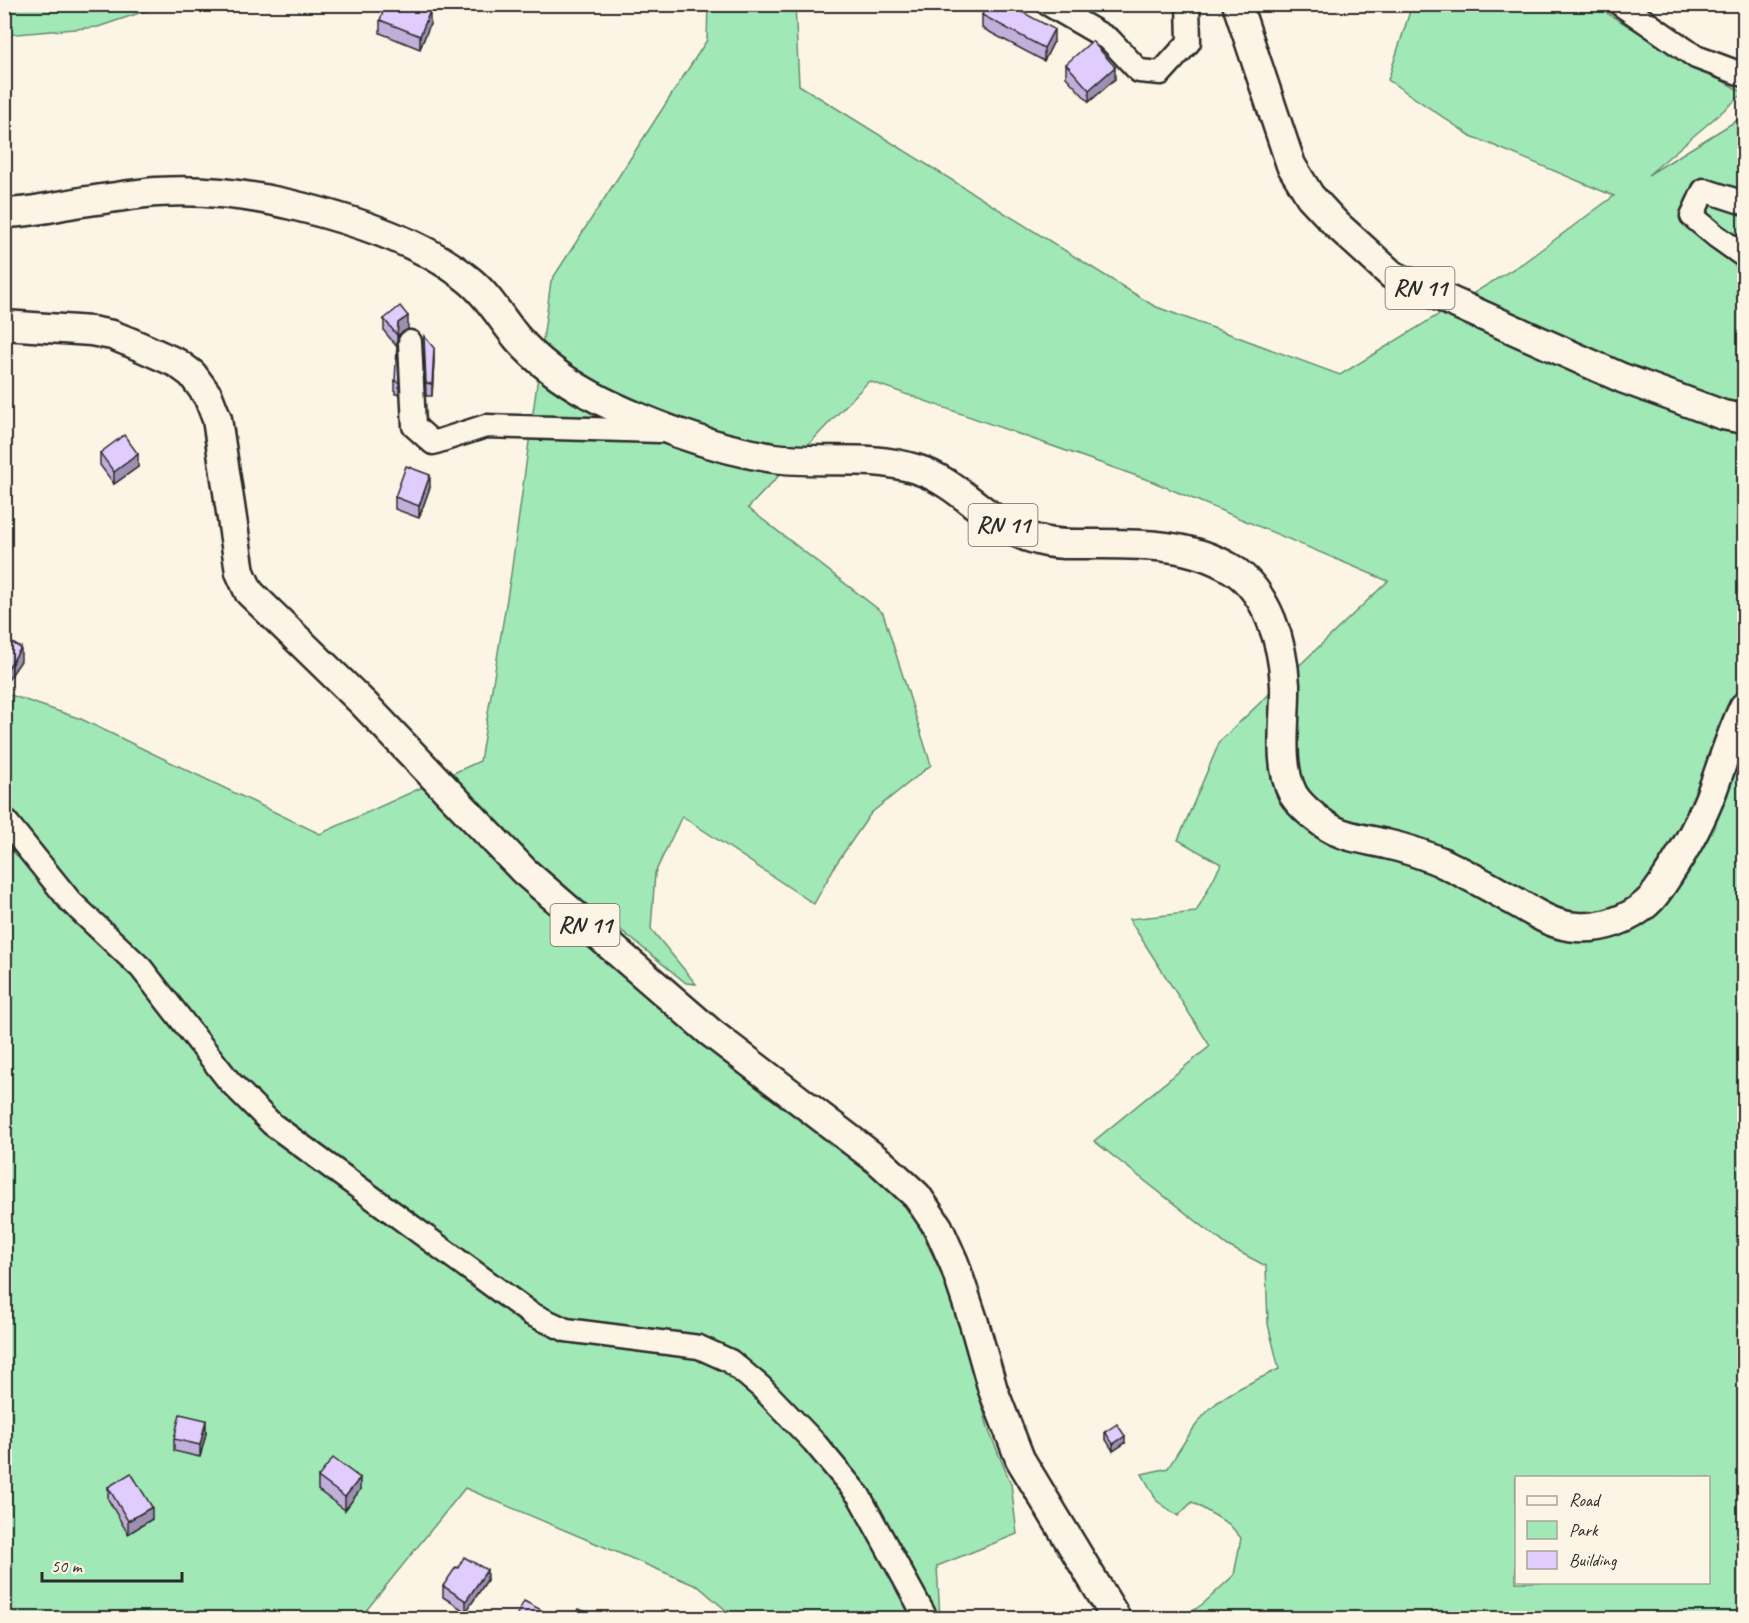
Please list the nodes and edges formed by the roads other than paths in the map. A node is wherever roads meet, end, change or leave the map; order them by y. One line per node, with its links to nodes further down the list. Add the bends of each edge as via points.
1 (1048, 4): 2 (street, via 1110,40 1139,71 1161,73 1189,42)
2 (1188, 4)
3 (1237, 4): 11 (main road, RN 11, via 1291,165 1310,196 1392,275 1622,378)
4 (1620, 4): 5 (street, via 1696,57)
5 (1744, 75)
6 (1744, 202): 8 (street, via 1704,190 1692,216)
7 (4, 213): 12 (main road, RN 11, via 156,192 222,192 291,205 358,225 405,241 473,283 518,339 573,386)
8 (1744, 256)
9 (4, 325): 16 (main road, RN 11, via 112,335 177,363 192,374 208,396 217,418 240,573 249,592 364,704 524,871 710,1032 880,1162 917,1196 938,1227 954,1263 993,1390 1020,1459)
10 (410, 342): 12 (street, via 414,426 433,443 486,426)
11 (1744, 419)
12 (674, 432): 13 (main road, RN 11, via 776,458 868,459 920,470 953,487 1006,527 1032,539 1056,544 1165,547 1219,561 1239,573 1256,592 1272,621 1285,685 1286,768 1292,792 1308,811 1331,829 1435,860 1543,919 1572,928 1602,927 1628,916 1647,903 1662,884 1679,860 1712,792)
13 (1744, 707)
14 (4, 819): 15 (street, via 70,901 141,968 229,1081 272,1124 531,1314 566,1330 699,1347 730,1361 762,1387 859,1496)
15 (926, 1618)
16 (1116, 1618)

